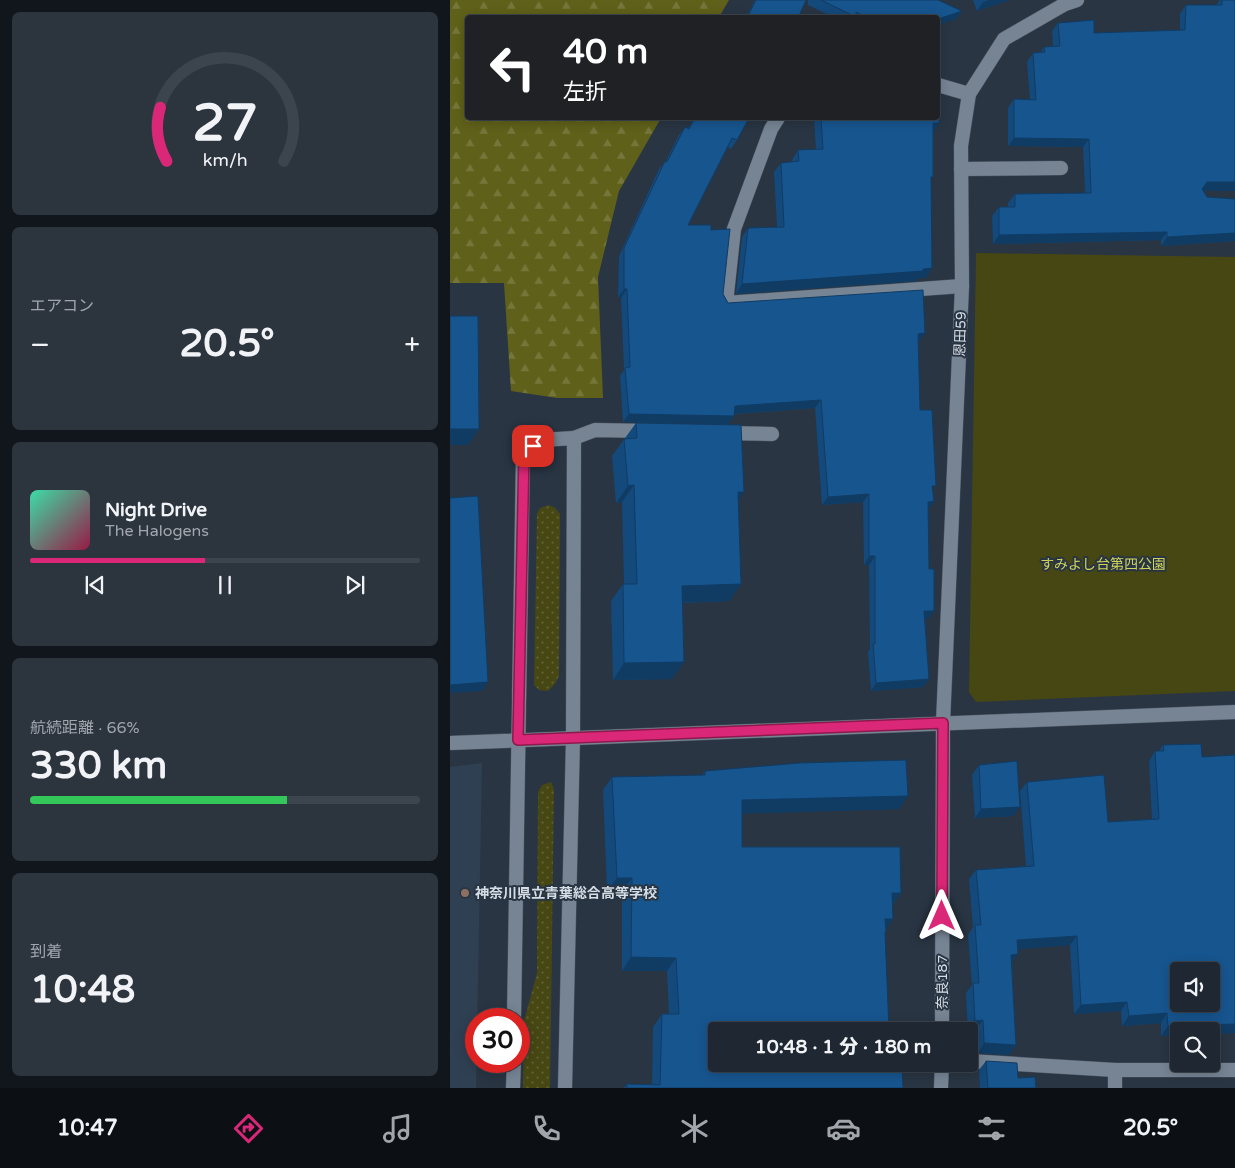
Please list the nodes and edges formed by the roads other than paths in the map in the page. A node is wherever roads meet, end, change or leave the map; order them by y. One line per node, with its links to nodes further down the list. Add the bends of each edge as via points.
1 (1077, 0): 3 (street, 恩田59, via 1004,39)
2 (940, 86): 3 (street)
3 (969, 94): 6 (street, 恩田59)
4 (777, 120): 7 (street, via 734,229 726,303)
5 (1061, 168): 6 (street)
6 (961, 169): 7 (street, 恩田59)
7 (962, 286): 13 (street, 恩田59)
8 (664, 432): 11 (street, via 595,430)
9 (713, 433): 10 (street)
10 (772, 434)
11 (574, 438): 14 (street); 15 (street, via 542,440 524,453)
12 (1235, 712): 13 (street)
13 (943, 723): 14 (street); 18 (street, 奈良187)
14 (573, 738): 15 (street); 25 (street)
15 (518, 740): 16 (street); 17 (street)
16 (450, 743)
17 (514, 1008)
18 (942, 1022)
19 (978, 1062): 20 (street)
20 (1116, 1070): 21 (street); 27 (street)
21 (1235, 1070)
22 (942, 1072): 26 (street)
23 (514, 1073): 24 (street)
24 (513, 1088)
25 (565, 1088)
26 (941, 1088)
27 (1115, 1088)

